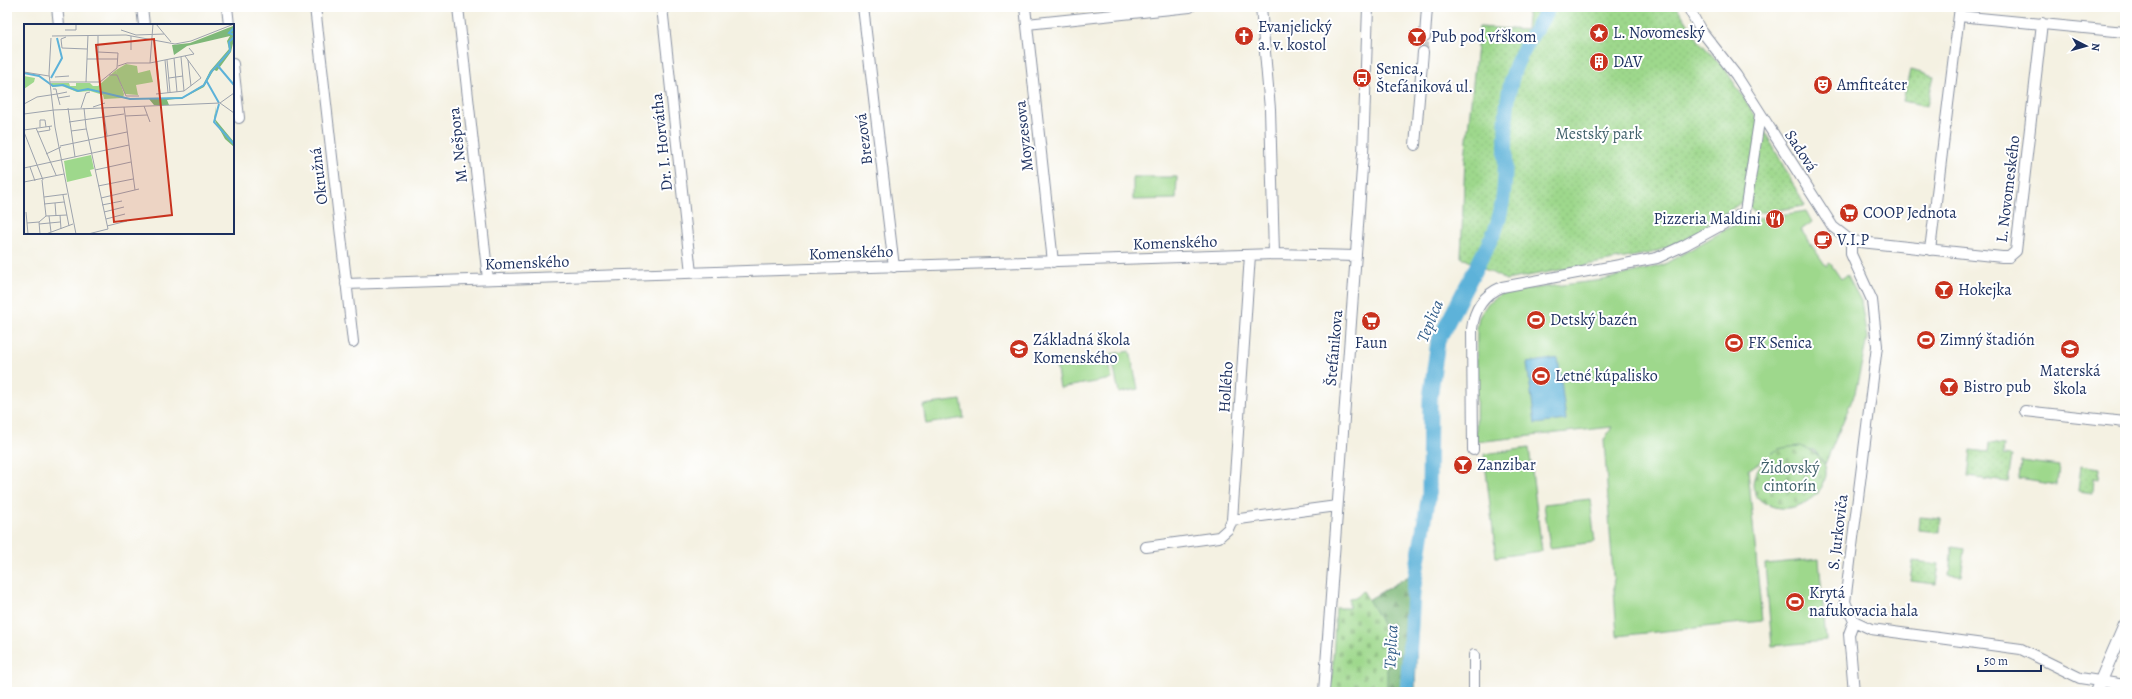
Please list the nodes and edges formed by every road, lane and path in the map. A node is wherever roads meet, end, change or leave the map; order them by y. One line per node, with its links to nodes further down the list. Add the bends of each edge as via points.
1 (57, 7): 16 (street)
2 (142, 7): 17 (street)
3 (227, 7): 18 (street)
4 (315, 7): 36 (street, Okružná)
5 (458, 7): 35 (street, M. Nešpora)
6 (662, 7): 34 (street, Dr. I. Horvátha)
7 (863, 7): 33 (street, Brezová)
8 (1025, 7): 19 (street, Moyzesova)
9 (1190, 7): 19 (street)
10 (1261, 7): 29 (street, via 1270,109)
11 (1368, 7): 31 (street, Štefánikova, via 1363,154)
12 (1427, 7): 21 (street)
13 (1688, 7): 24 (street, Sadová, via 1697,24 1736,75)
14 (1959, 11): 15 (street, via 2004,21); 28 (street)
15 (2042, 23): 20 (street); 28 (street, L. Novomeského, via 2016,251 2009,257 2002,257)
16 (59, 24)
17 (144, 24)
18 (229, 24)
19 (1027, 24): 32 (street, Moyzesova)
20 (2125, 32)
21 (1425, 36)
22 (1423, 52): 26 (street)
23 (234, 73): 25 (street)
24 (1760, 115): 27 (street, Sadová, via 1833,227); 40 (street, via 1745,212 1657,258 1502,287 1492,291 1481,302 1473,317 1472,329)
25 (239, 118)
26 (1415, 145)
27 (1851, 240): 28 (street, Sadová); 44 (street, S. Jurkoviča, via 1851,254 1872,300 1877,346 1845,602)
28 (1930, 250)
29 (1274, 254): 30 (street, Komenského); 31 (street, Komenského)
30 (1250, 256): 32 (street, Komenského); 42 (street, Hollého)
31 (1356, 256): 41 (street, Štefánikova)
32 (1053, 262): 33 (street, Komenského)
33 (894, 267): 34 (street, Komenského)
34 (692, 273): 35 (street, Komenského)
35 (488, 279): 36 (street, Komenského)
36 (346, 284): 37 (street, Okružná)
37 (352, 342)
38 (2025, 411): 39 (street)
39 (2125, 422)
40 (1473, 450)
41 (1338, 506): 42 (street); 49 (street, Štefánikova)
42 (1232, 520): 43 (street, via 1224,534 1212,540)
43 (1146, 547)
44 (1854, 621): 48 (street, via 1871,629 2021,649); 51 (street, via 1849,634)
45 (2125, 625): 48 (main road)
46 (1474, 655): 50 (street)
47 (2125, 685): 48 (street)
48 (2098, 687)
49 (1324, 692)
50 (1474, 692)
51 (1854, 692)

